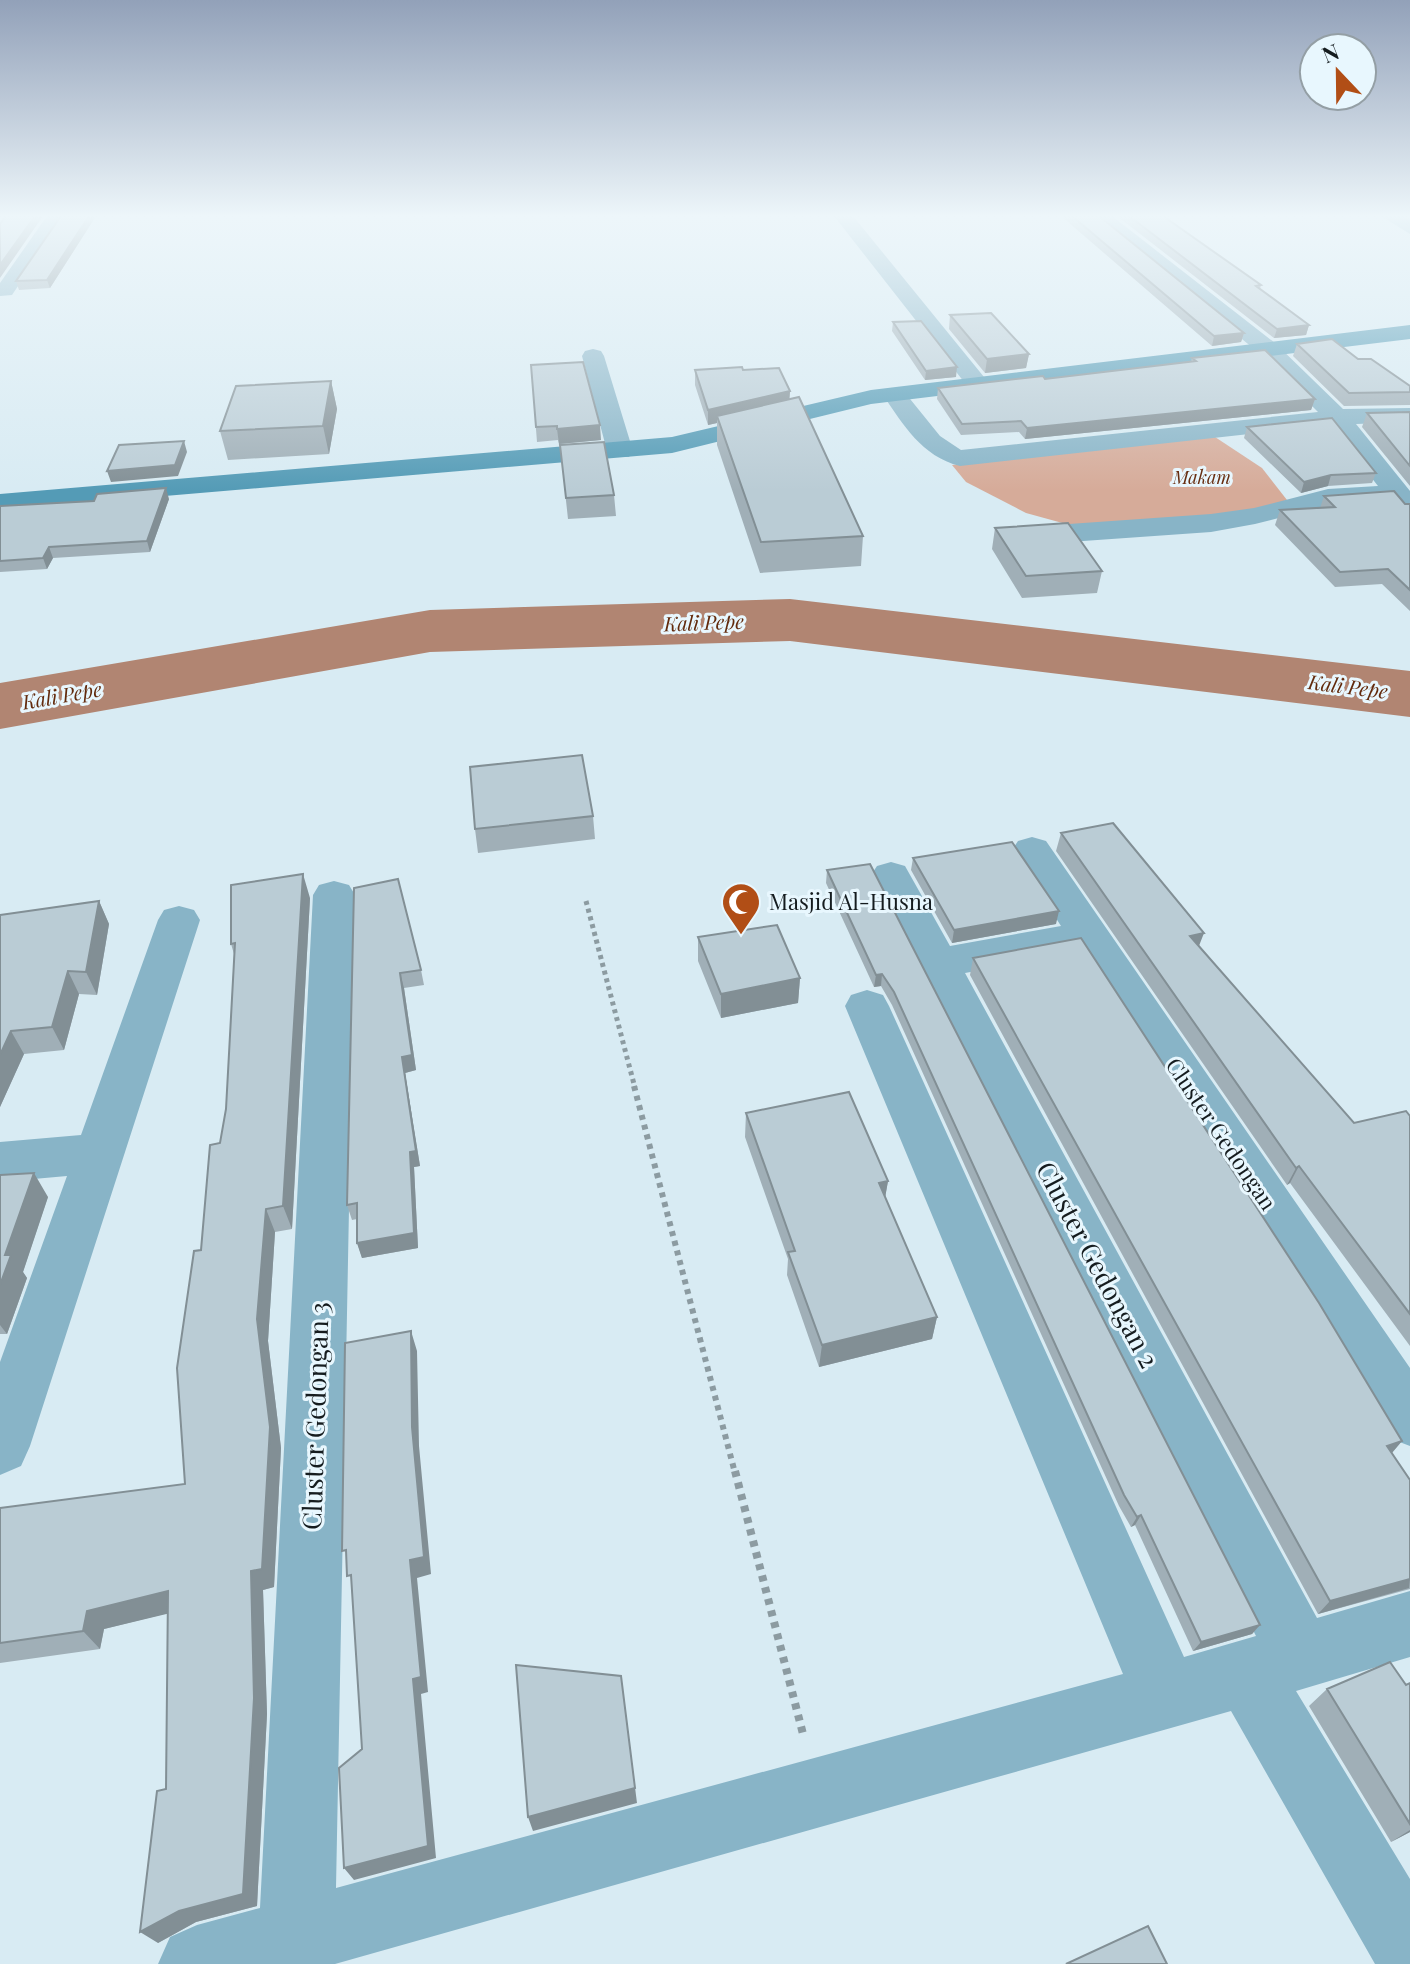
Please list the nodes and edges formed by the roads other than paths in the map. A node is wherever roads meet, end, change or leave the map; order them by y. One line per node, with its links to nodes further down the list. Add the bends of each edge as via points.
1 (916, 308): 6 (street)
2 (1216, 308): 4 (street)
3 (1410, 332): 4 (street)
4 (1267, 348): 6 (street); 9 (street)
5 (593, 356): 10 (street)
6 (976, 382): 7 (street)
7 (894, 394): 9 (street, via 937,448 960,458); 10 (street, via 808,410 691,442)
8 (1410, 415): 9 (street)
9 (1337, 417): 11 (street)
10 (620, 451): 12 (street)
11 (1404, 501): 13 (street, via 1328,497 1211,523)
12 (0, 502)
13 (1069, 533)
14 (1032, 850): 18 (street, Cluster Gedongan)
15 (891, 875): 19 (street, Cluster Gedongan 2)
16 (334, 895): 28 (street, Cluster Gedongan 3)
17 (179, 920): 21 (street)
18 (1089, 936): 19 (street); 23 (street, Cluster Gedongan)
19 (937, 963): 26 (street, Cluster Gedongan 2)
20 (867, 1006): 27 (street)
21 (98, 1153): 22 (street); 24 (street)
22 (0, 1162)
23 (1410, 1418)
24 (0, 1446)
25 (1410, 1624): 26 (street)
26 (1275, 1665): 27 (street); 29 (street, Cluster Gedongan 2)
27 (1167, 1696): 28 (street)
28 (297, 1938): 30 (street)
29 (1410, 1951)
30 (197, 1964)

